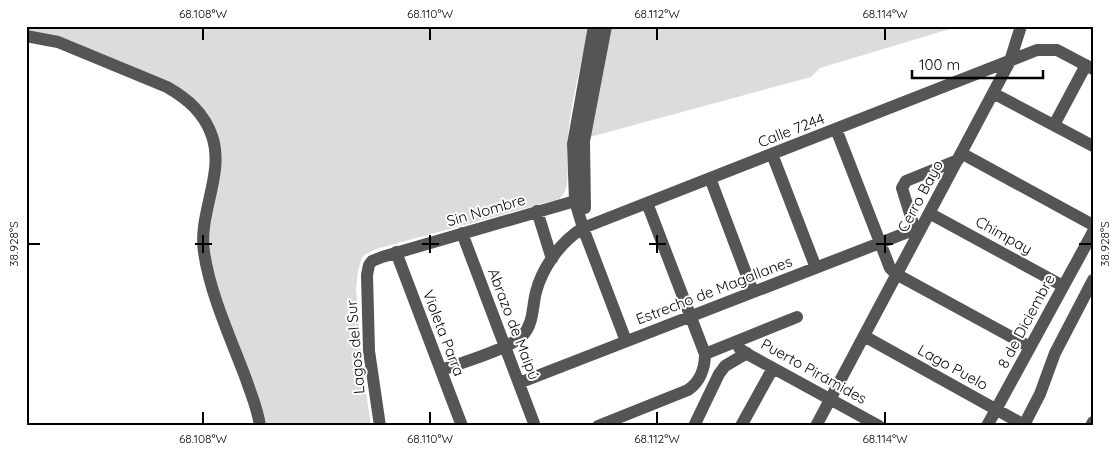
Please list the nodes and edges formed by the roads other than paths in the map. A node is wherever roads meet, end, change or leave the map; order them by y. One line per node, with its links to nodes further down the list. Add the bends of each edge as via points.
1 (594, 26): 14 (street, via 573,144)
2 (606, 26): 14 (street, via 584,141)
3 (1021, 26): 5 (street, Cerro Bayo)
4 (26, 36): 48 (street, via 58,42 180,94 201,114 213,138 215,152 204,222 205,263)
5 (1010, 61): 6 (street, Calle 7244, via 1037,50 1050,49); 7 (street, Cerro Bayo); 9 (street, Calle 7244)
6 (1089, 67): 8 (street)
7 (993, 93): 8 (street); 12 (street, Cerro Bayo)
8 (1054, 125): 10 (street)
9 (836, 129): 11 (street, Calle 7244); 22 (street)
10 (1093, 146)
11 (772, 154): 13 (street, Calle 7244); 26 (street)
12 (959, 157): 17 (street, Cerro Bayo); 19 (street, via 906,180 902,188); 21 (street)
13 (710, 178): 15 (street, Calle 7244); 30 (street)
14 (580, 201): 16 (street, Sin Nombre); 18 (street)
15 (647, 203): 18 (street, Calle 7244); 31 (street)
16 (538, 212): 20 (street, Sin Nombre); 24 (street)
17 (929, 213): 19 (street, Cerro Bayo); 29 (street, Chimpay)
18 (583, 228): 24 (street); 34 (street)
19 (918, 229): 22 (street, Estrecho de Magallanes); 27 (street, Cerro Bayo)
20 (462, 233): 23 (street, Sin Nombre); 36 (street, Abrazo de Maipú)
21 (1092, 233): 29 (street, 8 de Diciembre)
22 (880, 244): 26 (street, Estrecho de Magallanes); 27 (street)
23 (396, 252): 25 (street, Sin Nombre); 41 (street, Violeta Parra)
24 (552, 259): 36 (street, via 539,282 527,330)
25 (369, 265): 49 (street, Lagos del Sur, via 368,336)
26 (816, 268): 30 (street, Estrecho de Magallanes)
27 (896, 274): 33 (street, Cerro Bayo); 37 (street)
28 (1093, 280): 47 (street, via 1055,353)
29 (1063, 286): 37 (street, 8 de Diciembre)
30 (752, 292): 31 (street, Estrecho de Magallanes)
31 (690, 316): 34 (street, Estrecho de Magallanes); 39 (street)
32 (797, 318): 35 (street)
33 (864, 336): 43 (street, Cerro Bayo); 44 (street, Lago Puelo)
34 (626, 341): 42 (street, Estrecho de Magallanes)
35 (736, 342): 38 (street, Puerto Pirámides); 39 (street)
36 (505, 347): 41 (street); 42 (street, Abrazo de Maipú)
37 (1030, 347): 44 (street, 8 de Diciembre)
38 (747, 353): 40 (street, Puerto Pirámides); 53 (street, via 725,366 719,374)
39 (705, 358): 52 (street, via 698,380 688,390)
40 (773, 368): 43 (street, Puerto Pirámides); 54 (street)
41 (441, 370): 50 (street, Violeta Parra)
42 (519, 383): 51 (street, Abrazo de Maipú)
43 (830, 399): 45 (street, Puerto Pirámides); 55 (street, Cerro Bayo)
44 (996, 410): 47 (street, Lago Puelo); 57 (street, 8 de Diciembre)
45 (860, 421): 56 (street, Puerto Pirámides)
46 (1093, 422): 58 (street)
47 (1025, 425)
48 (260, 426)
49 (380, 426)
50 (462, 426)
51 (535, 426)
52 (598, 426)
53 (694, 426)
54 (741, 426)
55 (816, 426)
56 (879, 426)
57 (987, 426)
58 (1091, 426)

